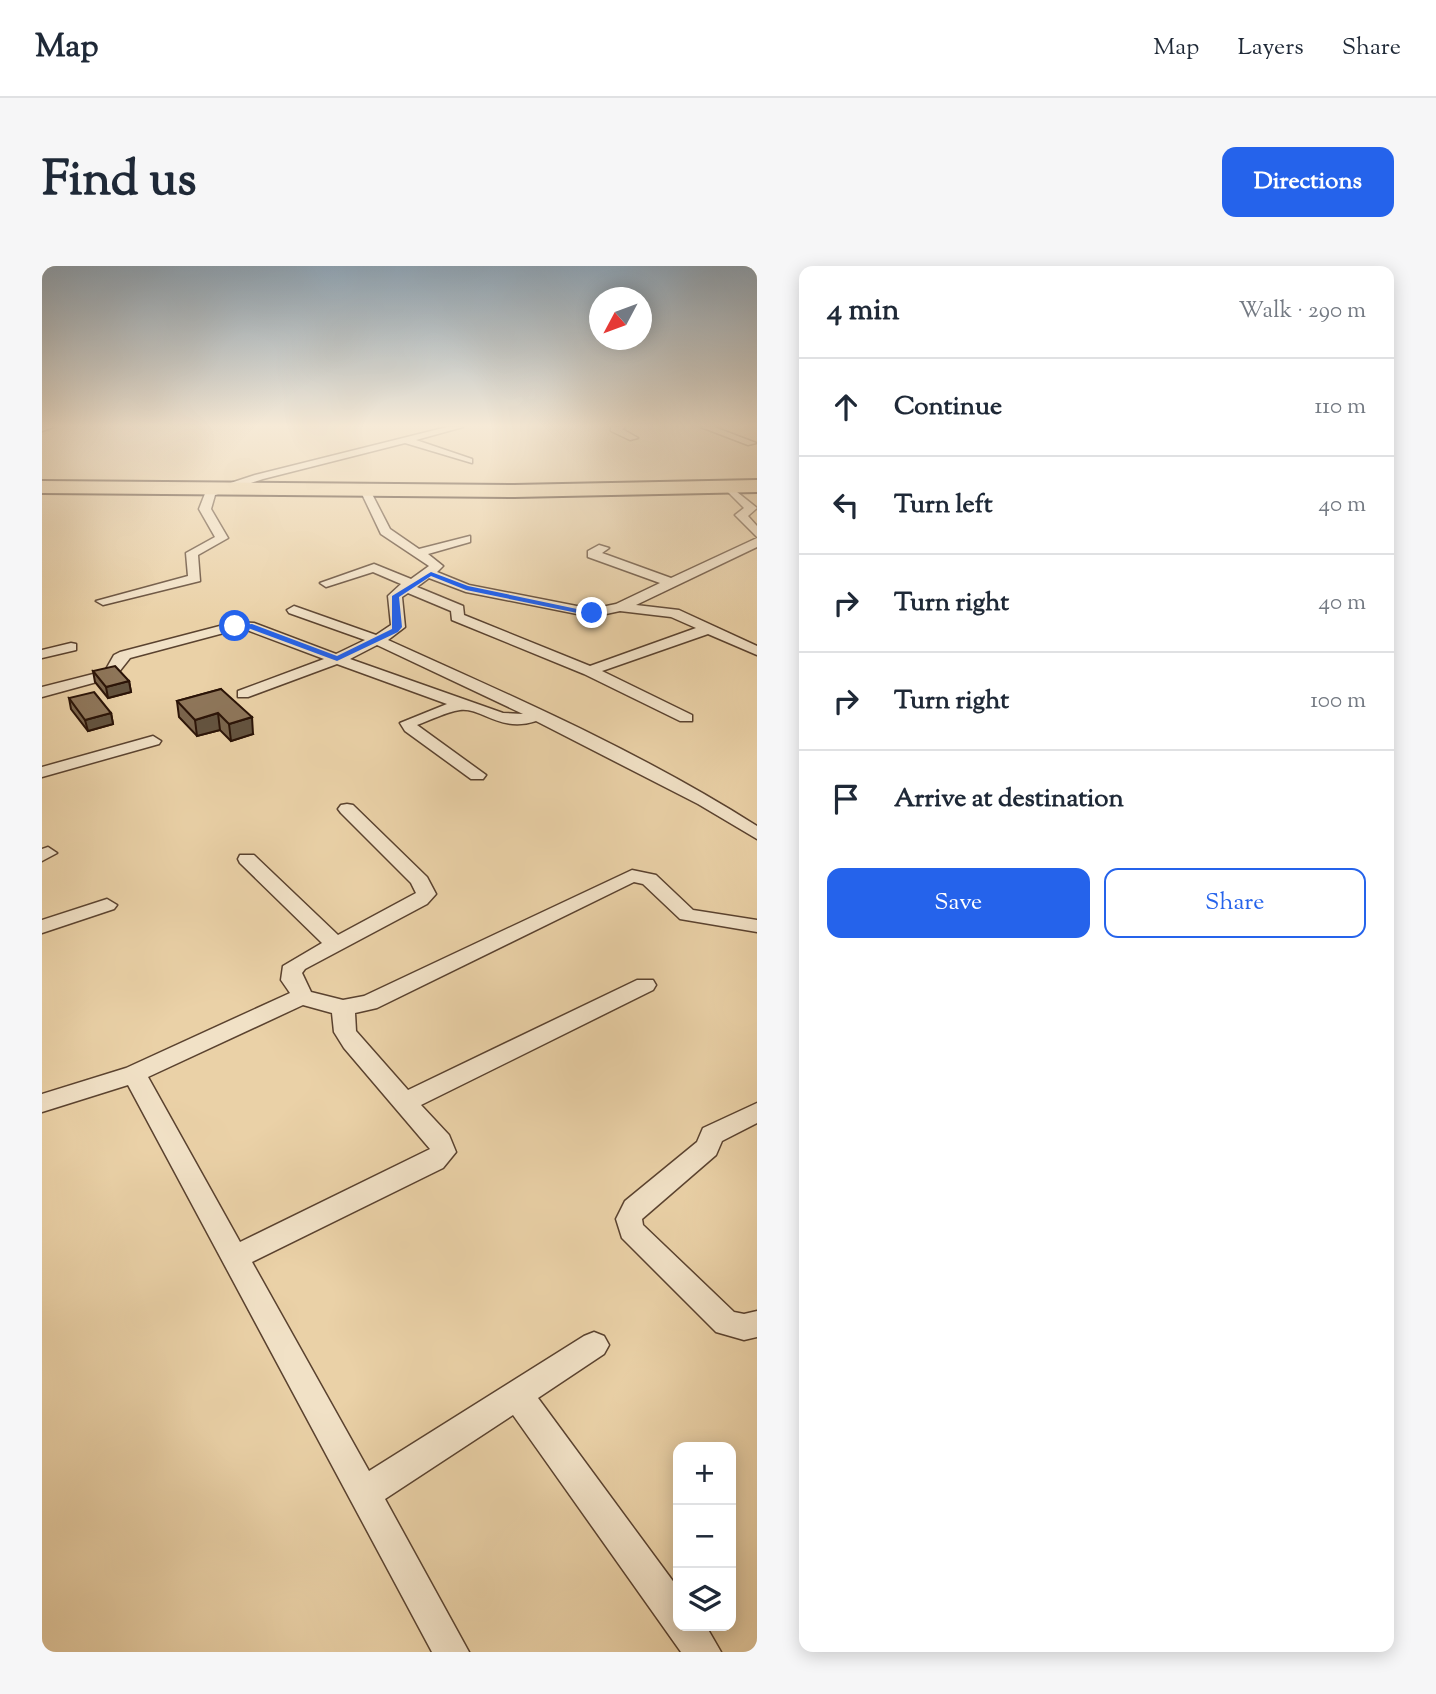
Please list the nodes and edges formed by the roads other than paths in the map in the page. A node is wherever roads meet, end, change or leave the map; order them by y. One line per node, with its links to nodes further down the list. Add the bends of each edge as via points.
1 (217, 491): 15 (street, via 205,509 222,538 192,553 195,578)
2 (251, 492): 5 (highway)
3 (649, 492): 5 (highway)
4 (733, 492): 6 (street, via 751,508 741,515)
5 (367, 494): 10 (street, via 385,531)
6 (757, 533)
7 (466, 539): 10 (street)
8 (757, 542): 12 (street)
9 (603, 548): 12 (street, via 592,554)
10 (418, 553): 11 (street, via 437,566)
11 (431, 574): 14 (street); 16 (street, via 466,587 586,613)
12 (670, 582): 16 (street)
13 (326, 583): 14 (street, via 374,568)
14 (409, 586): 19 (street, via 395,596 398,627); 24 (street, via 458,609 457,617)
15 (103, 600)
16 (621, 607): 18 (street, via 666,611)
17 (294, 610): 19 (street)
18 (710, 628): 21 (street); 24 (street)
19 (377, 640): 23 (street); 28 (street)
20 (71, 647): 22 (street)
21 (757, 651)
22 (42, 654)
23 (337, 659): 25 (street, via 249,626 235,626 125,655 110,674); 26 (street); 27 (street)
24 (589, 671): 29 (street)
25 (42, 692)
26 (243, 694)
27 (459, 705): 28 (street, via 511,720); 32 (street, via 408,723)
28 (537, 715): 34 (street, via 704,800)
29 (685, 718)
30 (153, 741): 31 (street)
31 (42, 772)
32 (477, 775)
33 (347, 809): 39 (street, via 420,881 426,894)
34 (757, 834)
35 (247, 859): 39 (street)
36 (107, 905): 38 (street)
37 (757, 926): 42 (street, via 687,915 649,879 632,876 369,1003)
38 (42, 927)
39 (335, 944): 41 (street, via 291,971)
40 (645, 985): 44 (street)
41 (303, 997): 42 (street); 43 (street)
42 (343, 1008): 44 (street, via 345,1032)
43 (134, 1074): 45 (street); 47 (street)
44 (405, 1102): 47 (street, via 440,1142 443,1152 434,1161)
45 (42, 1103)
46 (757, 1112): 48 (street, via 712,1135 707,1148 634,1209 629,1219 631,1230 726,1322 744,1327)
47 (234, 1258): 51 (street)
48 (757, 1324)
49 (594, 1345): 50 (street)
50 (517, 1395): 51 (street); 52 (street)
51 (365, 1493): 54 (street)
52 (673, 1610)
53 (688, 1631): 55 (street)
54 (451, 1652)
55 (704, 1652)

